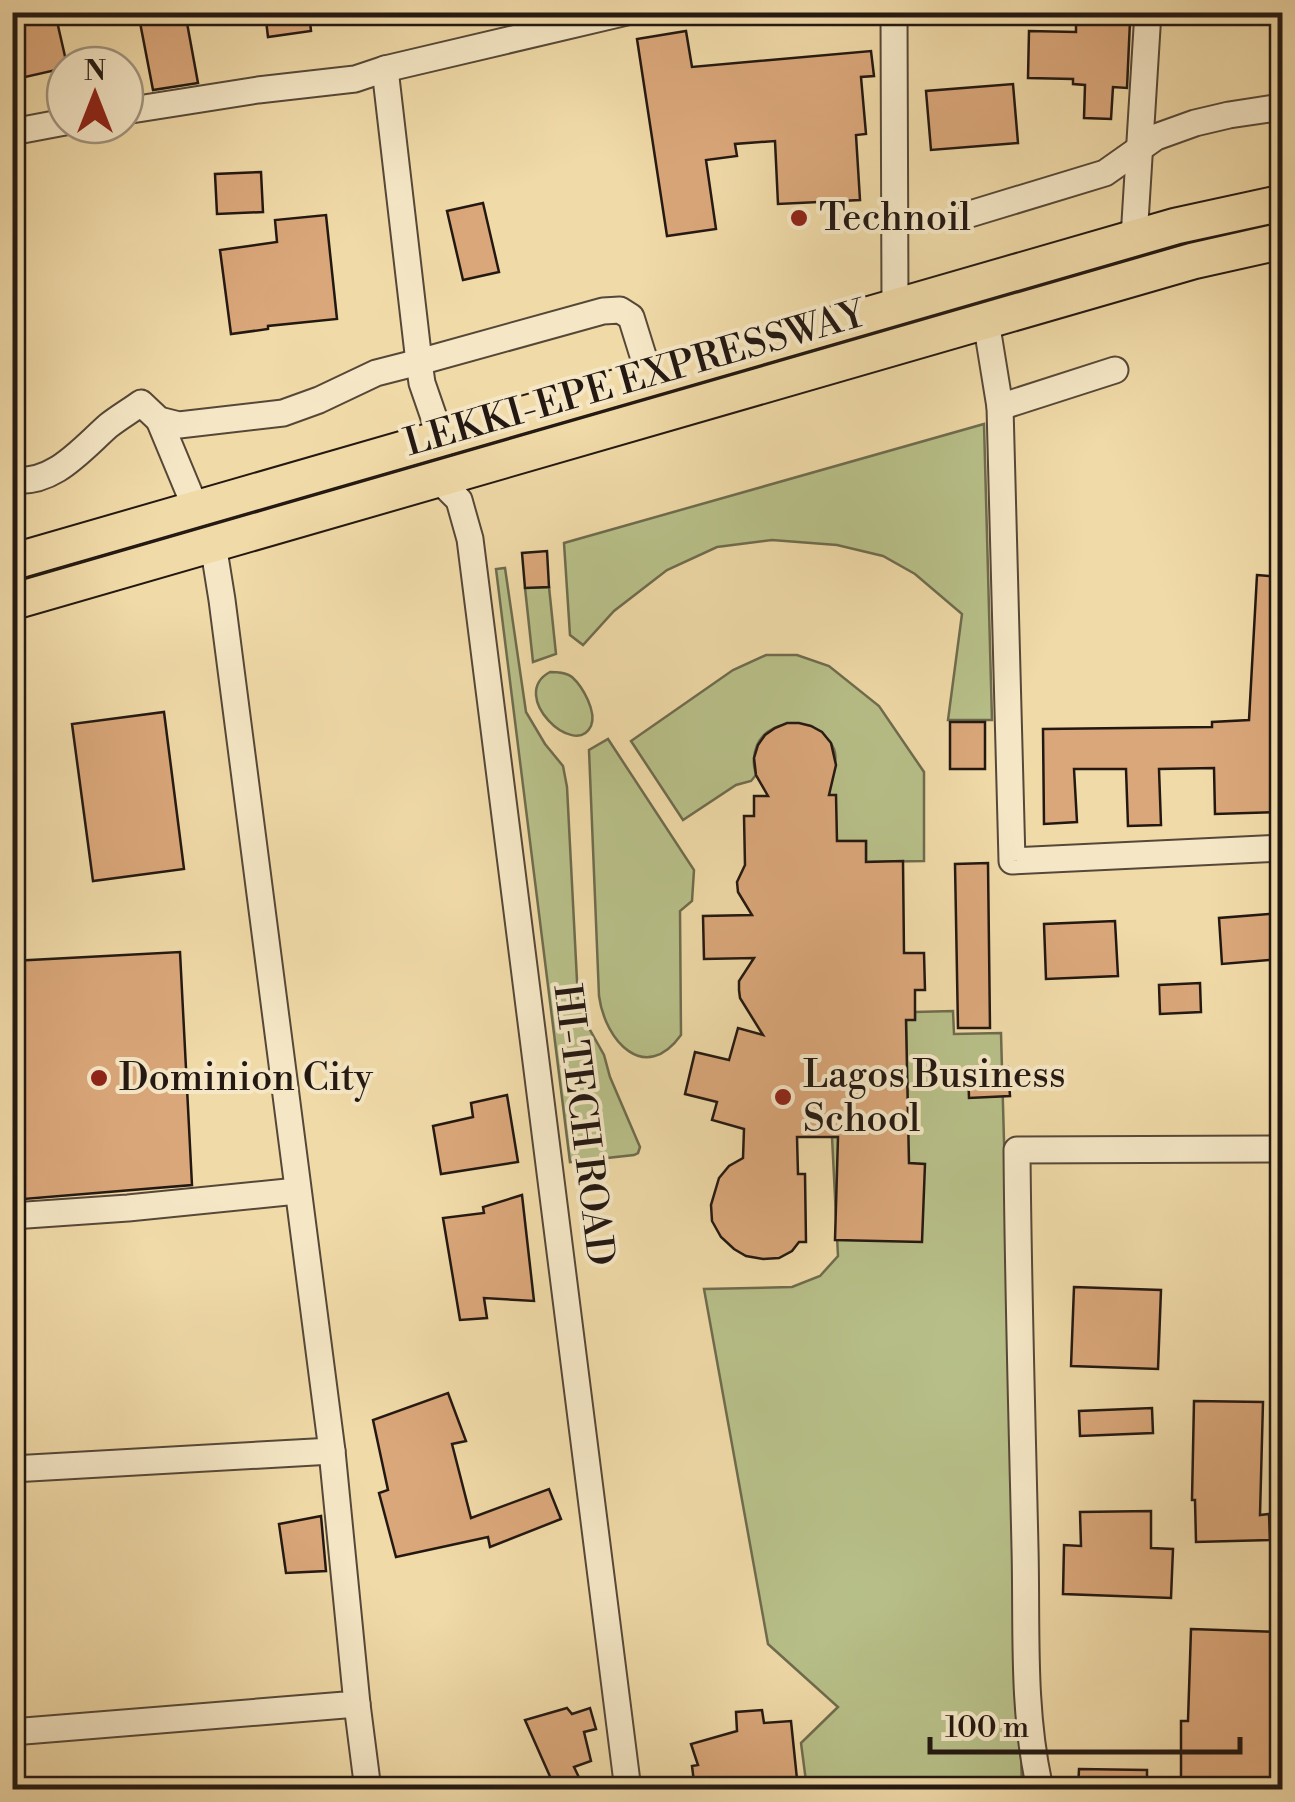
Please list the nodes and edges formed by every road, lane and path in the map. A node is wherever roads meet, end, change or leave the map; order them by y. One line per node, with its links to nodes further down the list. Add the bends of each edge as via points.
1 (627, 12): 4 (street)
2 (894, 12): 14 (street)
3 (1148, 12): 9 (street)
4 (385, 69): 6 (street, via 355,79); 16 (street)
5 (1282, 107): 9 (street, via 1195,122)
6 (145, 108)
7 (45, 126): 8 (street)
8 (12, 132)
9 (1140, 147): 11 (street, via 1106,173); 12 (street)
10 (1282, 203): 12 (highway, LEKKI-EPE EXPRESSWAY)
11 (970, 214)
12 (1134, 238): 14 (highway, LEKKI-EPE EXPRESSWAY)
13 (1282, 241): 15 (highway, LEKKI-EPE EXPRESSWAY)
14 (895, 307): 18 (highway, LEKKI-EPE EXPRESSWAY)
15 (986, 321): 19 (street); 23 (highway, LEKKI-EPE EXPRESSWAY)
16 (419, 362): 18 (street, via 620,310 631,317); 20 (street, via 283,413 179,425); 21 (street)
17 (1115, 370): 19 (street)
18 (650, 378): 21 (highway, LEKKI-EPE EXPRESSWAY)
19 (1000, 406): 28 (street, via 1012,861)
20 (159, 420): 22 (street, via 141,403 50,475); 24 (street)
21 (441, 438): 24 (highway, LEKKI-EPE EXPRESSWAY)
22 (12, 480)
23 (439, 480): 25 (highway, LEKKI-EPE EXPRESSWAY); 38 (street, HI-TECH ROAD, via 459,500 470,539)
24 (196, 509): 26 (highway, LEKKI-EPE EXPRESSWAY)
25 (213, 544): 27 (highway, LEKKI-EPE EXPRESSWAY); 30 (street)
26 (12, 562)
27 (12, 602)
28 (1282, 848)
29 (1282, 1149): 36 (street, via 1017,1150 1027,1677)
30 (297, 1190): 31 (street); 32 (street)
31 (12, 1216)
32 (332, 1451): 33 (street); 34 (street)
33 (12, 1469)
34 (356, 1704): 35 (street); 37 (street)
35 (12, 1732)
36 (1039, 1784)
37 (368, 1790)
38 (628, 1790)

